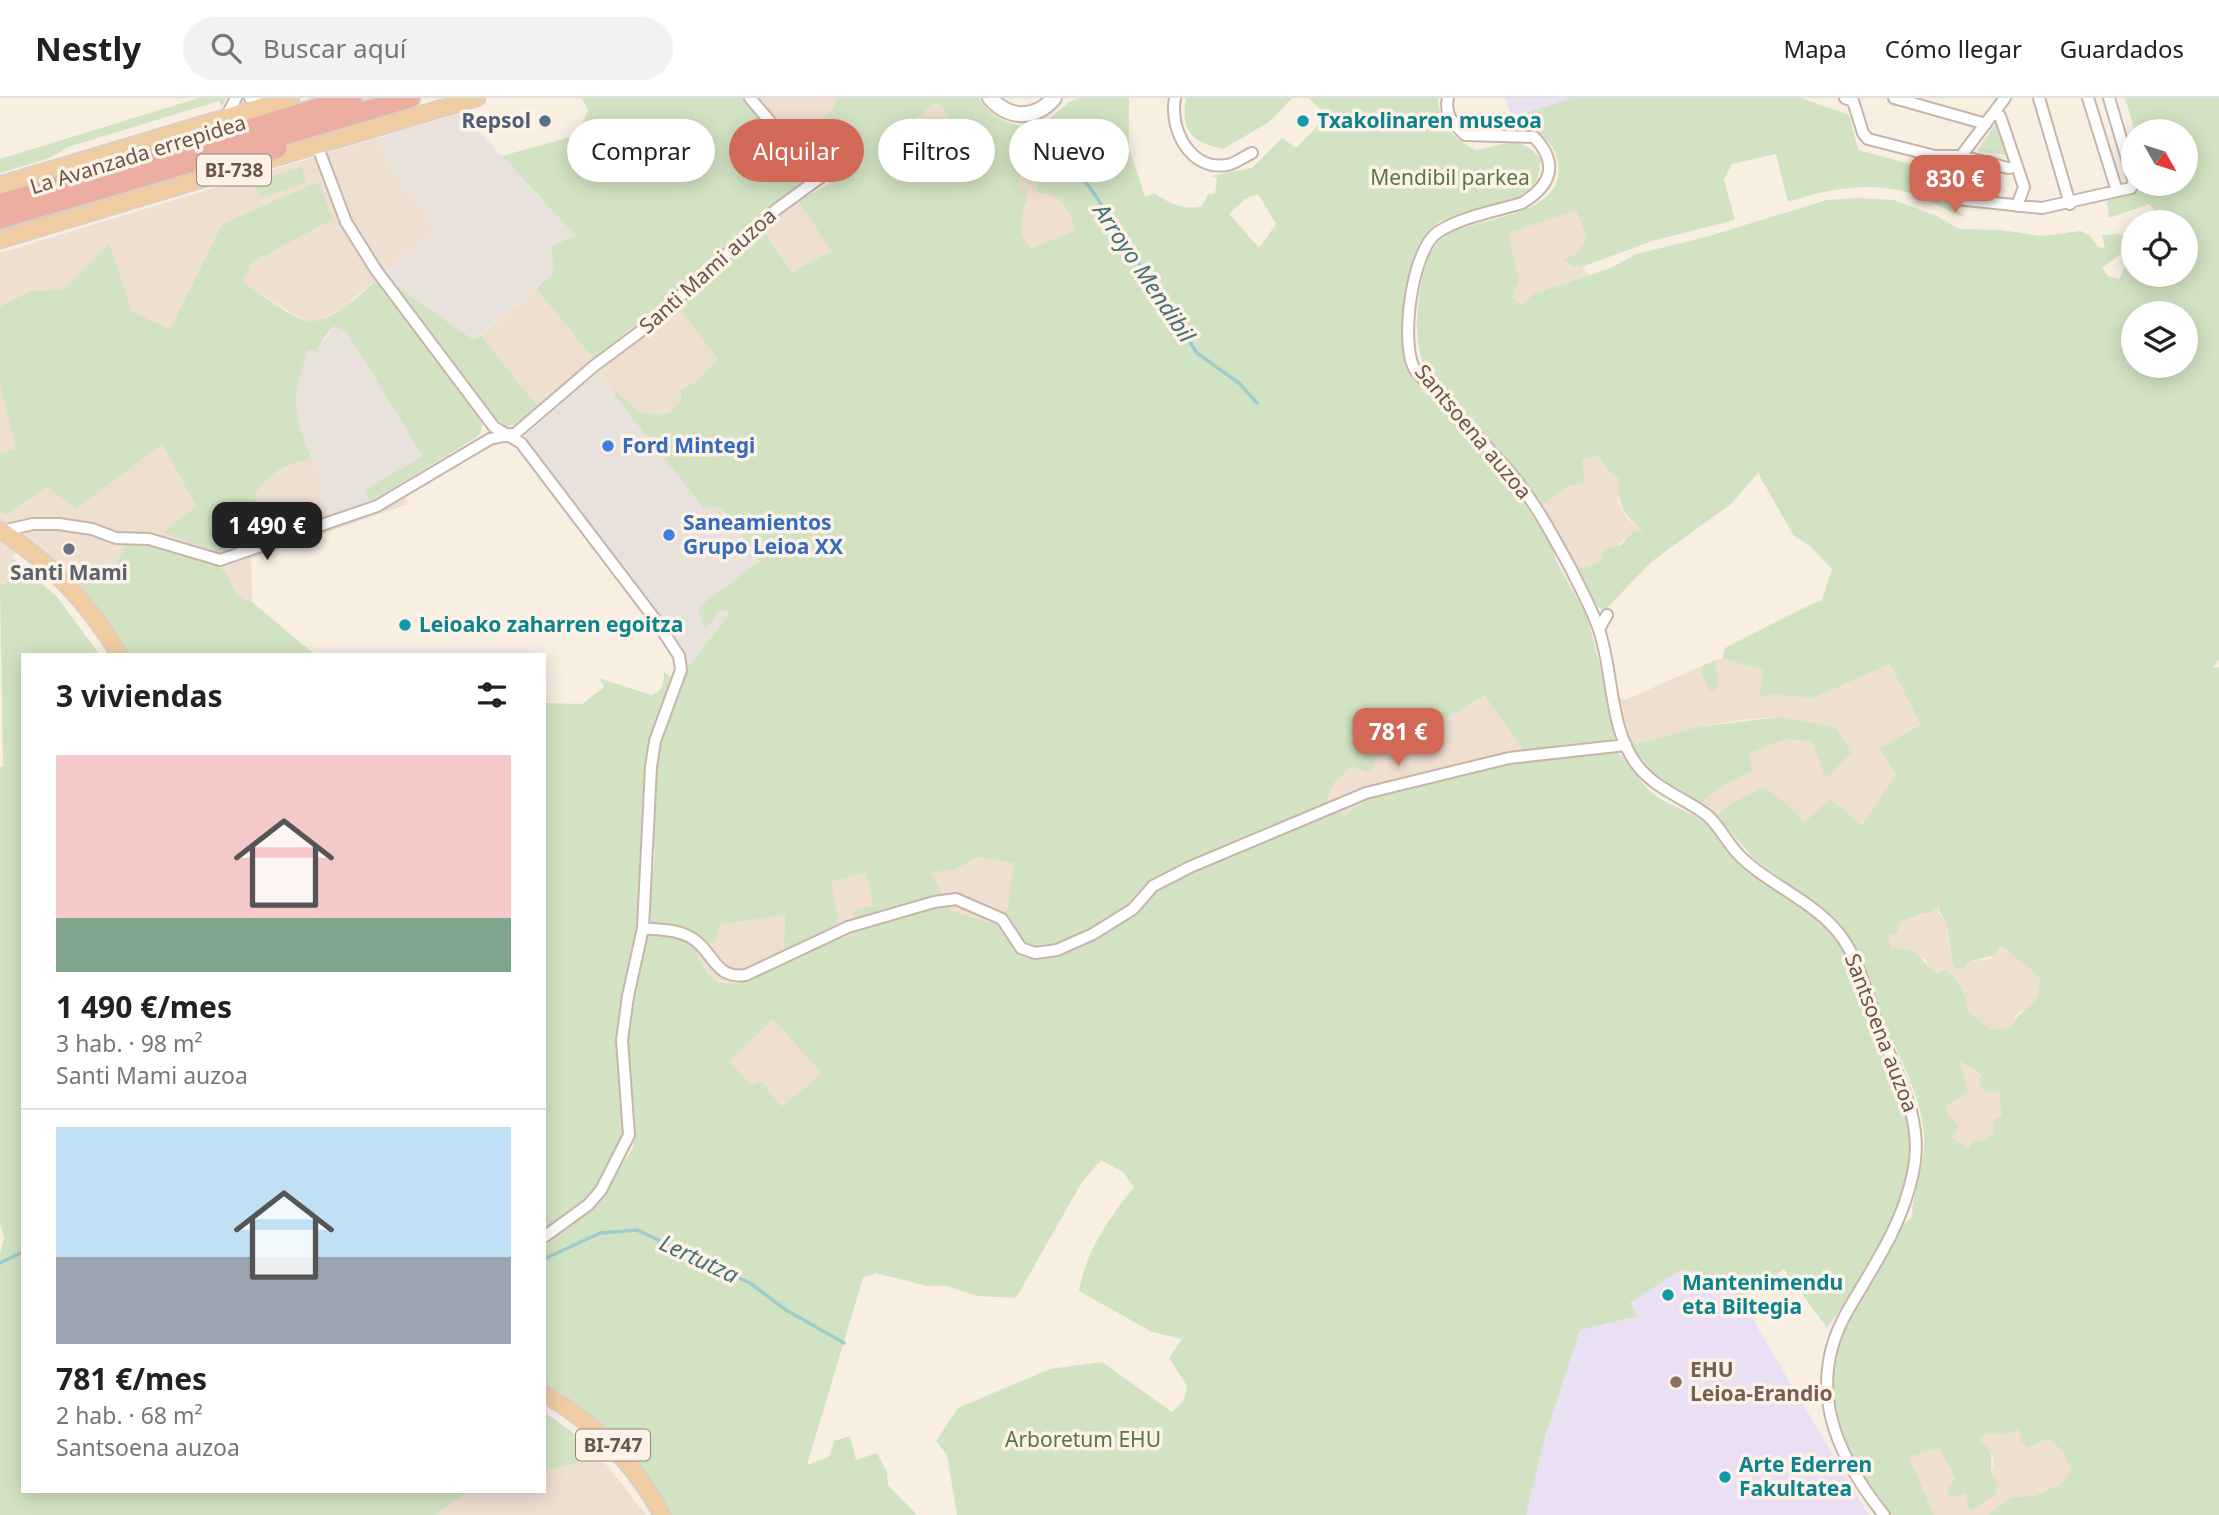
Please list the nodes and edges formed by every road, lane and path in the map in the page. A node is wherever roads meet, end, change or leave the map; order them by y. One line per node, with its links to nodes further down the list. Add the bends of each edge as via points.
1 (236, 98): 21 (street)
2 (250, 98): 18 (street)
3 (330, 98): 19 (highway)
4 (352, 98): 19 (highway, La Avanzada errepidea)
5 (410, 98): 22 (highway, La Avanzada errepidea)
6 (477, 98): 25 (main road, BI-738)
7 (750, 98): 39 (street, Santi Mami auzoa, via 825,174 777,209 645,328)
8 (990, 98): 9 (street, via 999,108 1024,115 1036,113)
9 (1054, 98)
10 (1175, 98): 26 (street, via 1181,142 1199,160 1227,165)
11 (1448, 98): 42 (street, Santsoena auzoa, via 1446,108 1465,135 1534,136 1550,164 1547,181 1528,200 1436,233 1422,253 1406,340 1415,369 1510,472 1548,526)
12 (1894, 98): 23 (street)
13 (2005, 98): 20 (street)
14 (2039, 98): 35 (street)
15 (2088, 98): 33 (street)
16 (2109, 98): 24 (street)
17 (1853, 99): 27 (street, via 1868,139)
18 (271, 104): 19 (main road, BI-738); 21 (main road, BI-738)
19 (292, 106): 34 (highway, La Avanzada errepidea)
20 (1994, 114): 23 (street); 29 (street, via 2000,116)
21 (226, 118): 31 (main road, BI-738)
22 (345, 118): 30 (highway); 37 (highway, La Avanzada errepidea)
23 (1986, 124): 28 (street)
24 (2121, 140)
25 (317, 145): 30 (main road, BI-738); 39 (street, via 346,222 376,270 494,427)
26 (1252, 153)
27 (1935, 156): 28 (street); 36 (street, via 1944,190 1957,199)
28 (1961, 156): 29 (street, via 2008,168)
29 (2017, 166): 36 (street, via 2024,187)
30 (228, 172): 38 (main road, BI-738)
31 (0, 185)
32 (2121, 190): 33 (street)
33 (2117, 191): 35 (street)
34 (0, 204)
35 (2070, 204): 36 (street)
36 (2017, 206)
37 (0, 219)
38 (0, 240)
39 (508, 436): 40 (street, Santi Mami auzoa, via 490,439 377,506 220,560 149,539 116,538 59,524 33,524); 46 (street, via 521,443 679,656 681,670 654,741)
40 (1, 533): 43 (main road, via 69,598); 44 (main road, via 58,573 101,624)
41 (1607, 615): 42 (street)
42 (1599, 629): 45 (street, Santsoena auzoa)
43 (108, 653)
44 (118, 653)
45 (1626, 745): 46 (street, via 1509,758 1379,790 1191,867 1153,886 1133,909 1093,934 1057,950 1035,953 1021,948 1002,919 956,900 859,923 733,977 718,969 695,940 678,932); 52 (street, Santsoena auzoa, via 1656,785 1703,813 1738,854 1833,926 1854,959 1904,1085 1916,1130 1914,1172 1890,1241 1833,1341 1825,1380 1834,1428 1862,1489)
46 (643, 928): 47 (street, via 622,1040 629,1135 601,1190)
47 (546, 1236)
48 (546, 1395): 51 (main road, BI-747, via 582,1418 616,1448 634,1467)
49 (546, 1405): 50 (main road, BI-747, via 610,1454)
50 (654, 1515)
51 (662, 1515)
52 (1884, 1515)

